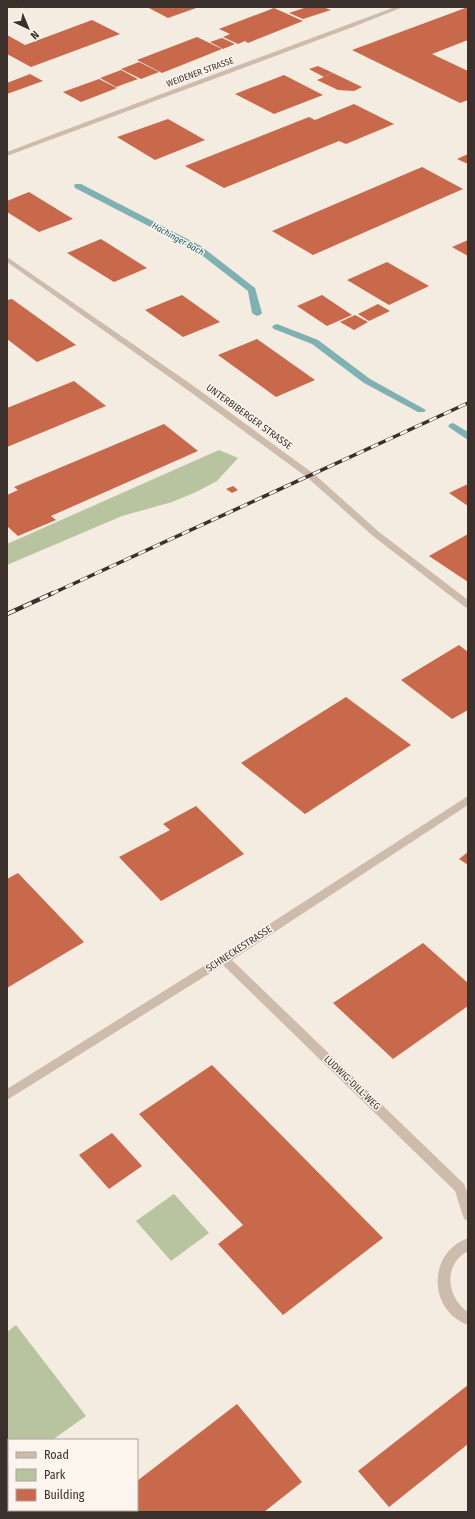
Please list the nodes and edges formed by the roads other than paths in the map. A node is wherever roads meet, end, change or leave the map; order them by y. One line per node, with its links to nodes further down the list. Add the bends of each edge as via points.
1 (400, 7): 2 (street, WEIDENER STRASSE)
2 (7, 154)
3 (7, 259): 4 (street, UNTERBIBERGER STRASSE, via 311,476 376,534)
4 (468, 605)
5 (468, 800): 6 (street, SCHNECKESTRASSE)
6 (224, 959): 7 (street, SCHNECKESTRASSE); 8 (street, LUDWIG-DILL-WEG, via 460,1188)
7 (7, 1095)
8 (468, 1215)
9 (468, 1244): 10 (street, via 461,1246 450,1256 444,1269 443,1284 450,1303 457,1312)
10 (468, 1319)

